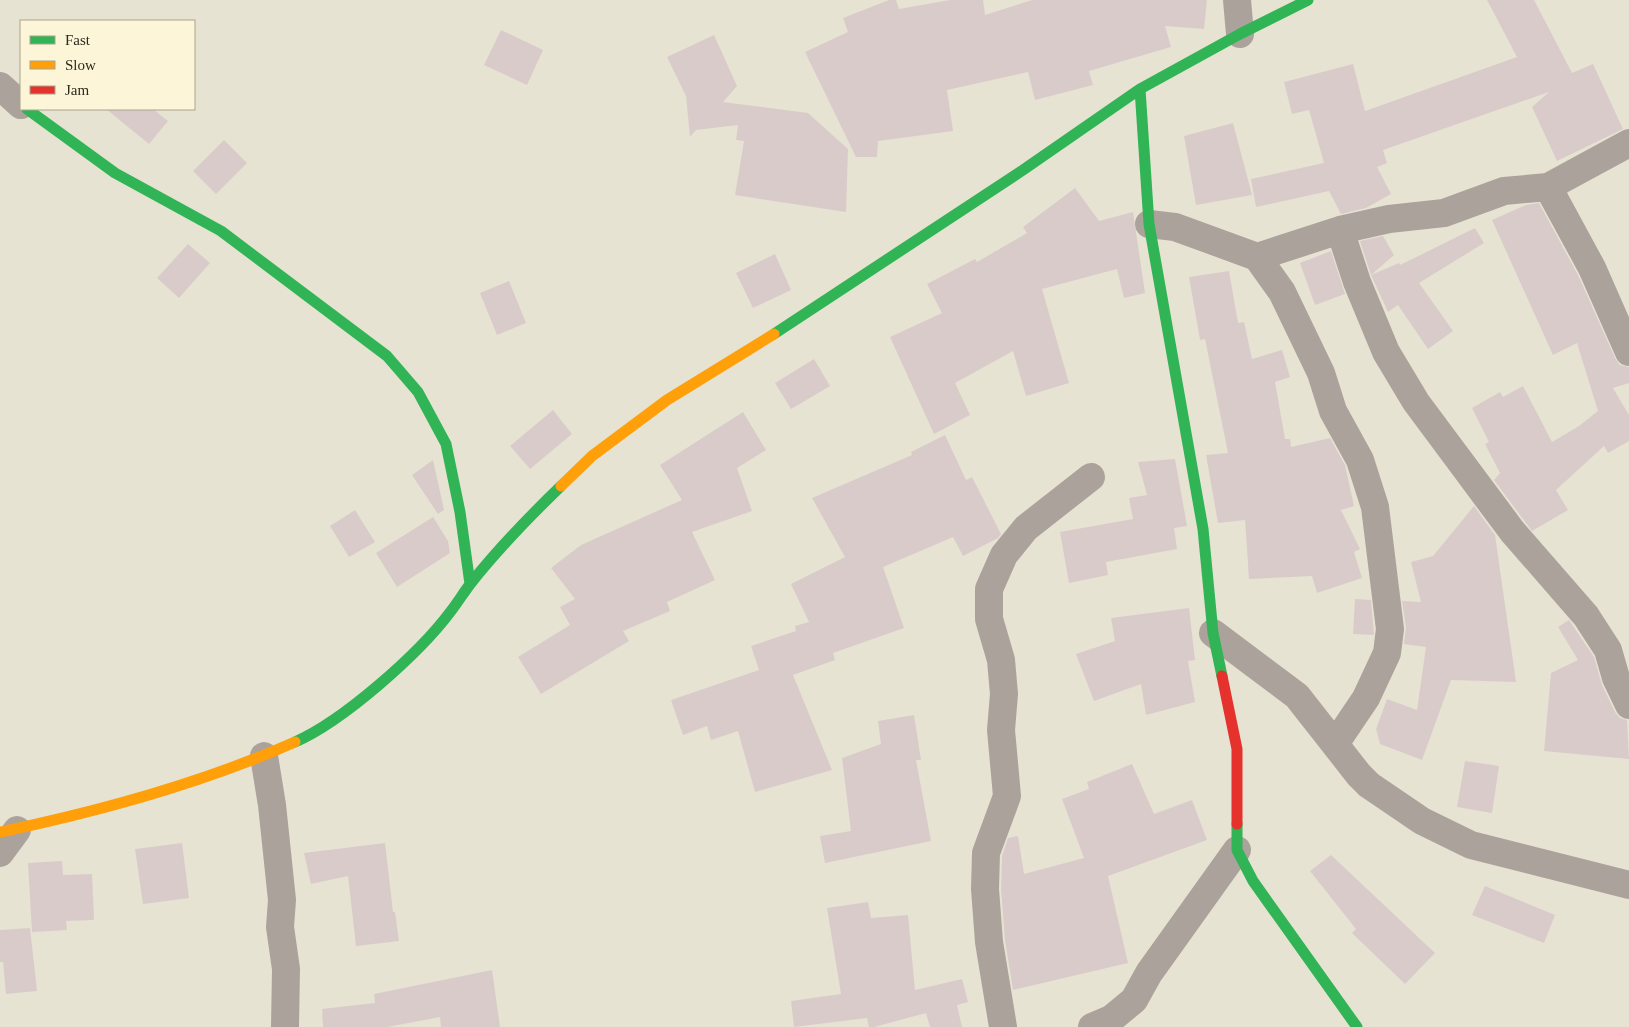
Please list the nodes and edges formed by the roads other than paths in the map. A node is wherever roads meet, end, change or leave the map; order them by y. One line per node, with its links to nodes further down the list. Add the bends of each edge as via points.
1 (1237, 0): 3 (street)
2 (1308, 0): 3 (street)
3 (1240, 34): 5 (street)
4 (0, 86): 6 (street)
5 (1140, 89): 10 (street); 15 (street, via 761,343 667,400 614,439 534,512)
6 (20, 104)
7 (28, 110): 15 (street, via 116,173 222,231 387,356 418,392 446,444)
8 (1629, 143): 9 (street)
9 (1548, 187): 11 (street, via 1504,191 1444,213 1389,219); 13 (street, via 1592,268)
10 (1149, 224): 12 (street, via 1175,227); 16 (street, via 1203,529)
11 (1340, 230): 12 (street); 17 (street, via 1386,352 1416,402 1512,531 1586,616 1608,650 1616,678)
12 (1257, 257): 18 (street, via 1282,292 1308,346 1333,411 1360,460 1375,507 1390,629 1387,654 1366,698)
13 (1629, 352)
14 (1090, 477): 25 (street, via 1026,528 1004,555 988,589 989,619 1001,660 1004,694 1001,730 1007,796 986,853 985,889 989,942)
15 (470, 584): 19 (street, via 451,612 413,654 349,708 309,736)
16 (1213, 633): 18 (street, via 1297,696); 21 (street, via 1237,749)
17 (1629, 705)
18 (1335, 744): 23 (street, via 1369,785 1422,821 1471,845)
19 (264, 756): 20 (street, via 175,788); 24 (street, via 282,900 280,927 286,969)
20 (8, 831): 22 (street)
21 (1237, 850): 26 (street, via 1149,973 1134,1000 1111,1019); 27 (street, via 1253,881)
22 (0, 853)
23 (1629, 885)
24 (285, 1027)
25 (1003, 1027)
26 (1092, 1027)
27 (1357, 1027)

